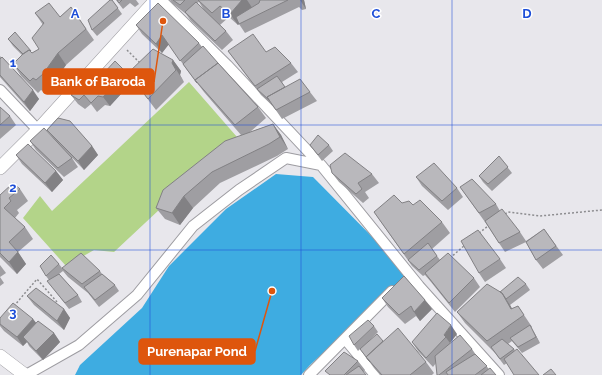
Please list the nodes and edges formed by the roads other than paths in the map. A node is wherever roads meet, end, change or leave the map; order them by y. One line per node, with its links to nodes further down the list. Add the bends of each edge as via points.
1 (156, 0): 4 (main road)
2 (161, 0): 5 (street, via 227,65)
3 (0, 90): 4 (street)
4 (38, 130): 6 (main road)
5 (321, 165): 7 (street); 10 (street, via 286,158 239,190 193,226 137,295 79,345)
6 (0, 168)
7 (403, 279): 8 (street); 13 (street)
8 (345, 339): 11 (street); 12 (street)
9 (0, 356): 10 (main road)
10 (26, 375)
11 (310, 375)
12 (375, 375)
13 (500, 375)

